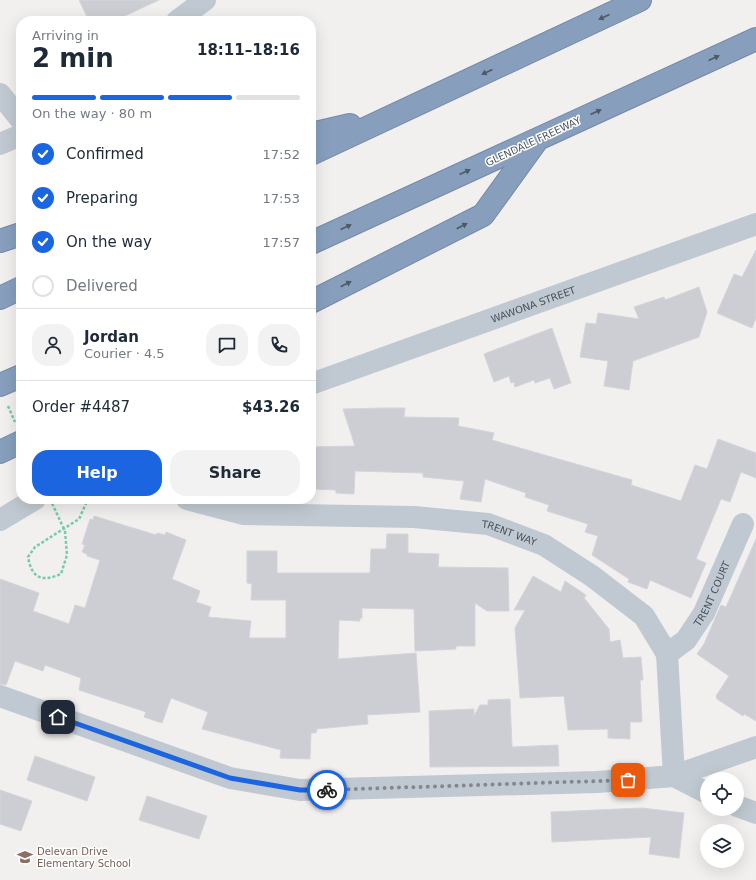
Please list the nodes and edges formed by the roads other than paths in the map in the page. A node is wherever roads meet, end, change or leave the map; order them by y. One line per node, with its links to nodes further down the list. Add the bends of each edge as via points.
1 (205, 0): 3 (street)
2 (640, 0): 7 (highway, one-way to 7)
3 (184, 16)
4 (756, 39): 10 (highway, GLENDALE FREEWAY, one-way to 4)
5 (0, 94): 6 (street)
6 (16, 114)
7 (396, 114): 8 (highway); 12 (highway)
8 (316, 133)
9 (16, 137): 11 (street)
10 (538, 139): 16 (highway, GLENDALE FREEWAY, one-way to 10); 19 (highway, one-way to 10, via 483,215)
11 (0, 144)
12 (316, 152)
13 (753, 228): 21 (street, WAWONA STREET)
14 (16, 236): 15 (highway)
15 (0, 241)
16 (316, 241)
17 (16, 290): 18 (highway)
18 (0, 298)
19 (316, 299)
20 (16, 381): 22 (highway)
21 (316, 382)
22 (3, 394)
23 (16, 438): 24 (highway)
24 (0, 452)
25 (27, 504): 27 (street)
26 (205, 504): 29 (street, TRENT WAY, via 244,514 414,517 488,524 544,546 592,576 644,616)
27 (0, 520)
28 (743, 524): 29 (street, TRENT COURT, via 704,613 686,640)
29 (667, 654): 32 (street, TRENT WAY)
30 (0, 696): 32 (street, via 230,778 300,790 598,782)
31 (756, 747): 32 (street)
32 (674, 776): 33 (street)
33 (700, 789)
34 (744, 809): 35 (street)
35 (756, 813)

